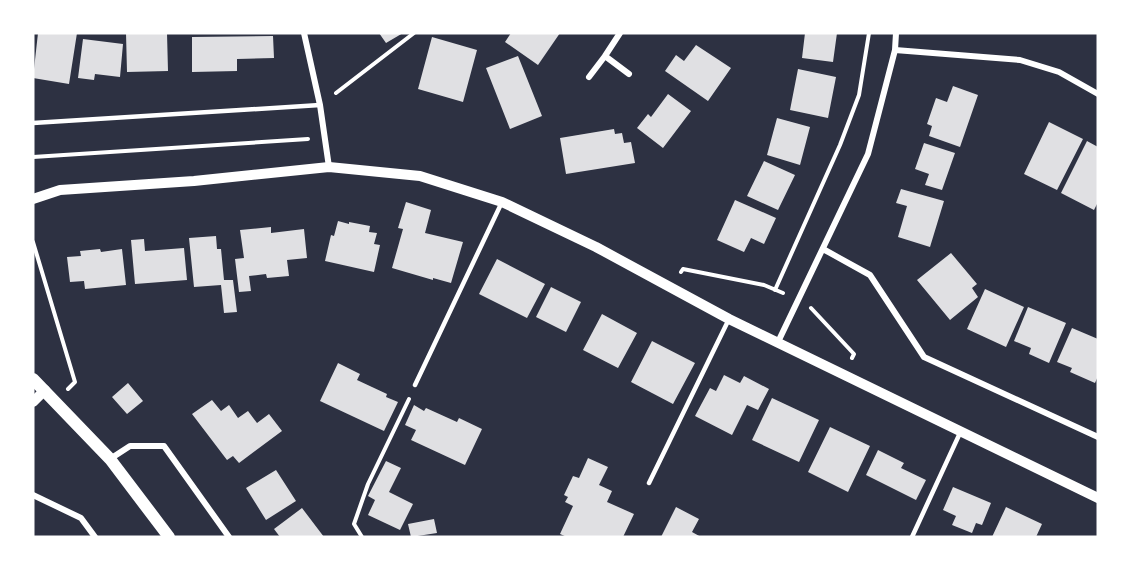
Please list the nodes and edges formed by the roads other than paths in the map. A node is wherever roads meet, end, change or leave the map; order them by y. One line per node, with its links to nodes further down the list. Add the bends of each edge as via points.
1 (304, 33): 9 (street)
2 (620, 33): 5 (street)
3 (896, 33): 4 (street)
4 (895, 50): 8 (street, via 1020,60 1059,72); 14 (street, via 868,154)
5 (605, 56): 6 (street); 7 (street)
6 (629, 74)
7 (589, 77)
8 (1098, 94)
9 (320, 105): 10 (lane); 11 (street)
10 (33, 123)
11 (329, 167): 12 (street, via 60,190); 13 (street, via 420,176)
12 (33, 199)
13 (502, 202): 15 (street, via 596,247); 18 (lane)
14 (823, 249): 16 (street); 22 (street, via 870,275 924,357)
15 (729, 319): 16 (street); 24 (lane)
16 (778, 342): 21 (street)
17 (33, 379): 19 (main road)
18 (415, 385)
19 (45, 390): 20 (street); 23 (main road)
20 (33, 402)
21 (961, 431): 26 (street); 30 (lane)
22 (1098, 437)
23 (110, 459): 28 (main road); 29 (street, via 130,446 164,446)
24 (649, 483)
25 (33, 495): 27 (street, via 81,519)
26 (1098, 498)
27 (95, 537)
28 (169, 537)
29 (229, 537)
30 (912, 537)

